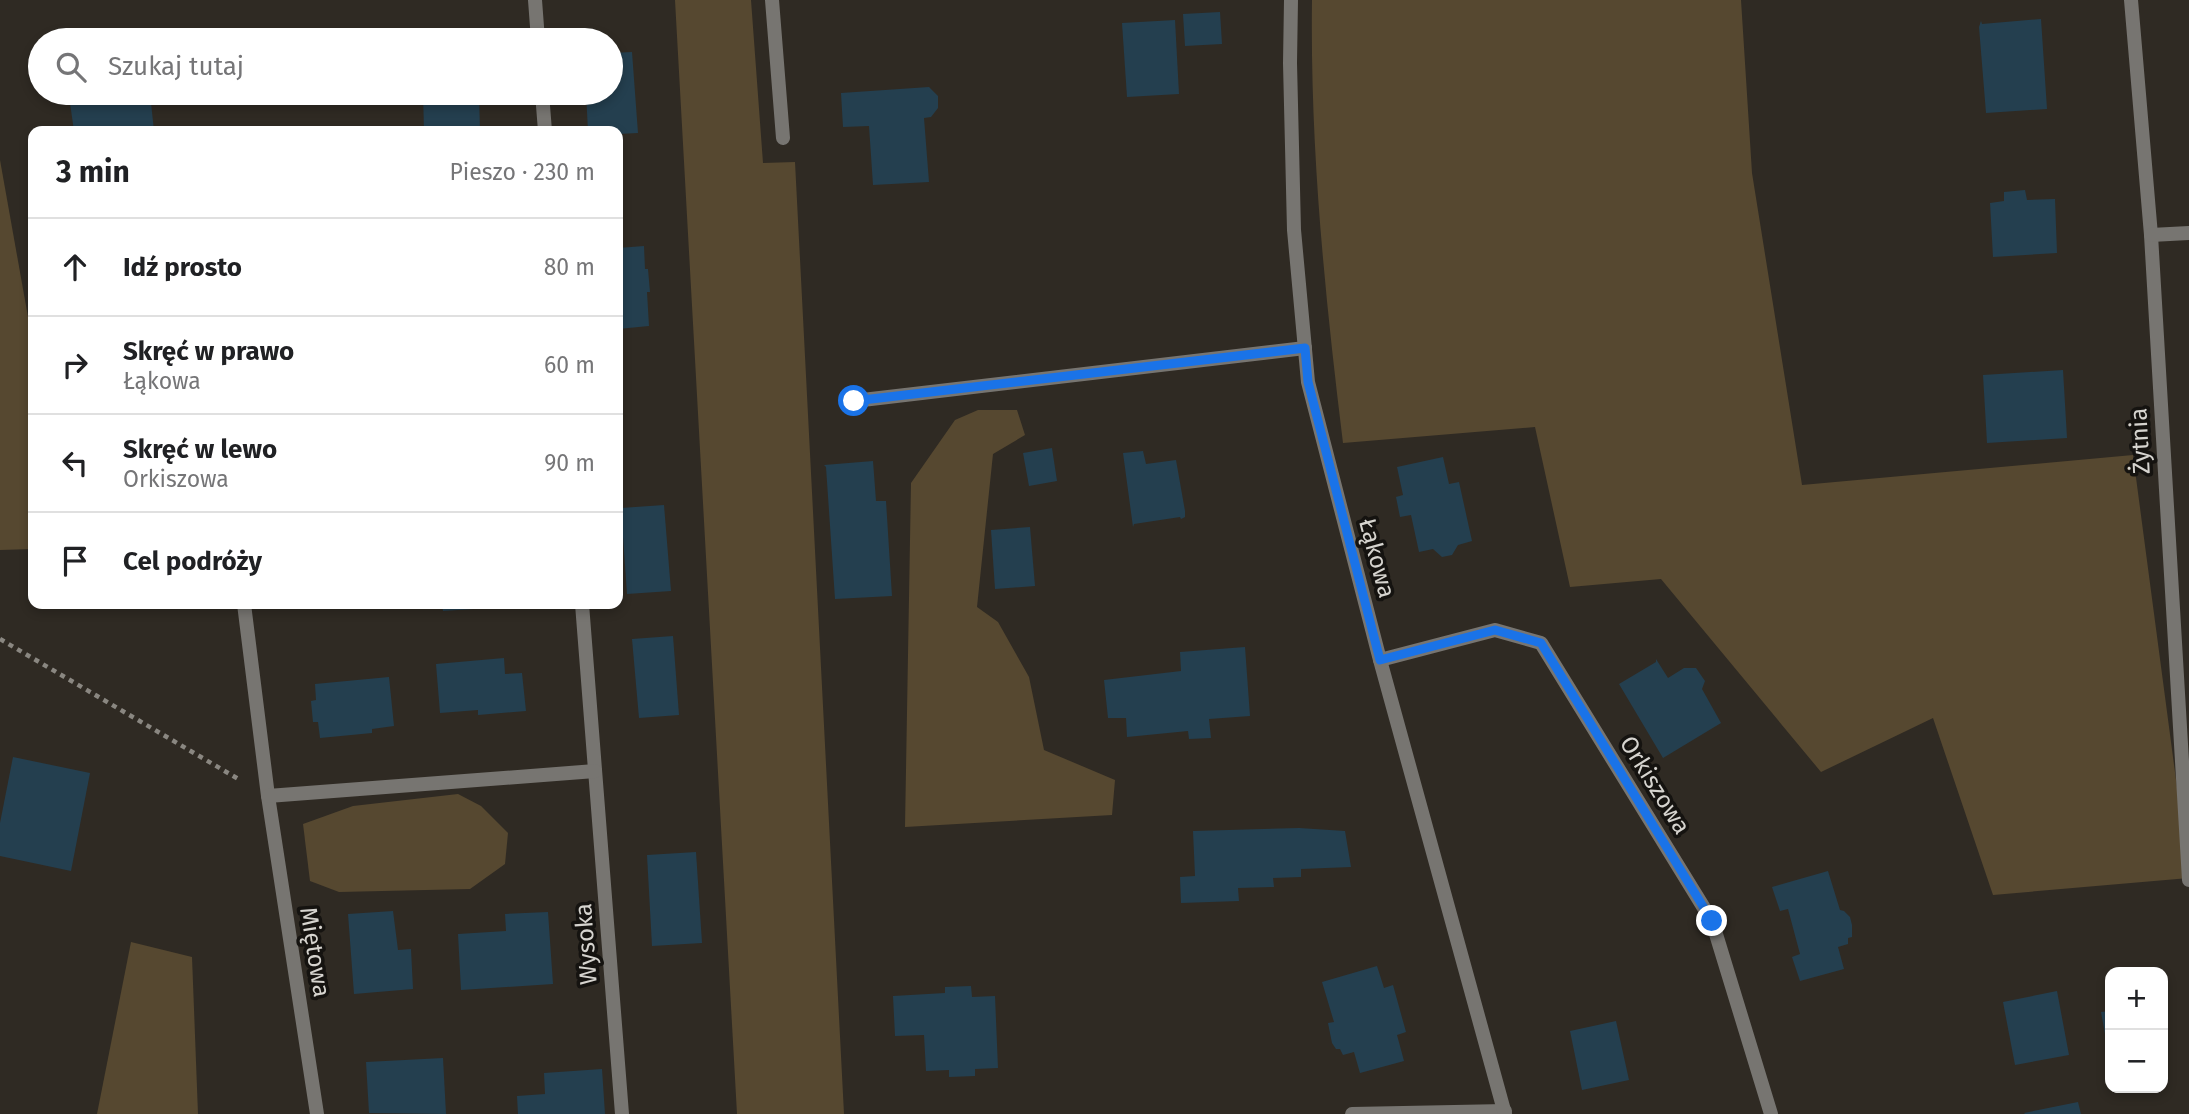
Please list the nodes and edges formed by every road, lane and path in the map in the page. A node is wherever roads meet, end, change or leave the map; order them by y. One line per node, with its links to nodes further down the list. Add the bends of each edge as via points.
1 (535, 0): 5 (street)
2 (772, 0): 8 (street)
3 (1291, 0): 11 (street, Łąkowa, via 1294,230)
4 (2131, 0): 10 (street, Żytnia)
5 (537, 28)
6 (543, 105): 7 (street)
7 (545, 126)
8 (783, 138)
9 (2189, 233): 10 (street)
10 (2151, 236): 19 (street, Żytnia)
11 (1305, 348): 12 (street); 16 (street, Łąkowa, via 1308,382)
12 (854, 401)
13 (245, 609): 18 (street, Miętowa)
14 (582, 609): 17 (street, Wysoka)
15 (0, 639): 18 (path)
16 (1380, 660): 20 (street, Łąkowa); 24 (street, Orkiszowa, via 1495,630 1541,643 1712,921)
17 (595, 771): 18 (street); 22 (street, Wysoka)
18 (268, 796): 21 (street, Miętowa)
19 (2189, 880)
20 (1505, 1112): 23 (street)
21 (317, 1114)
22 (622, 1114)
23 (1352, 1114)
24 (1771, 1114)

